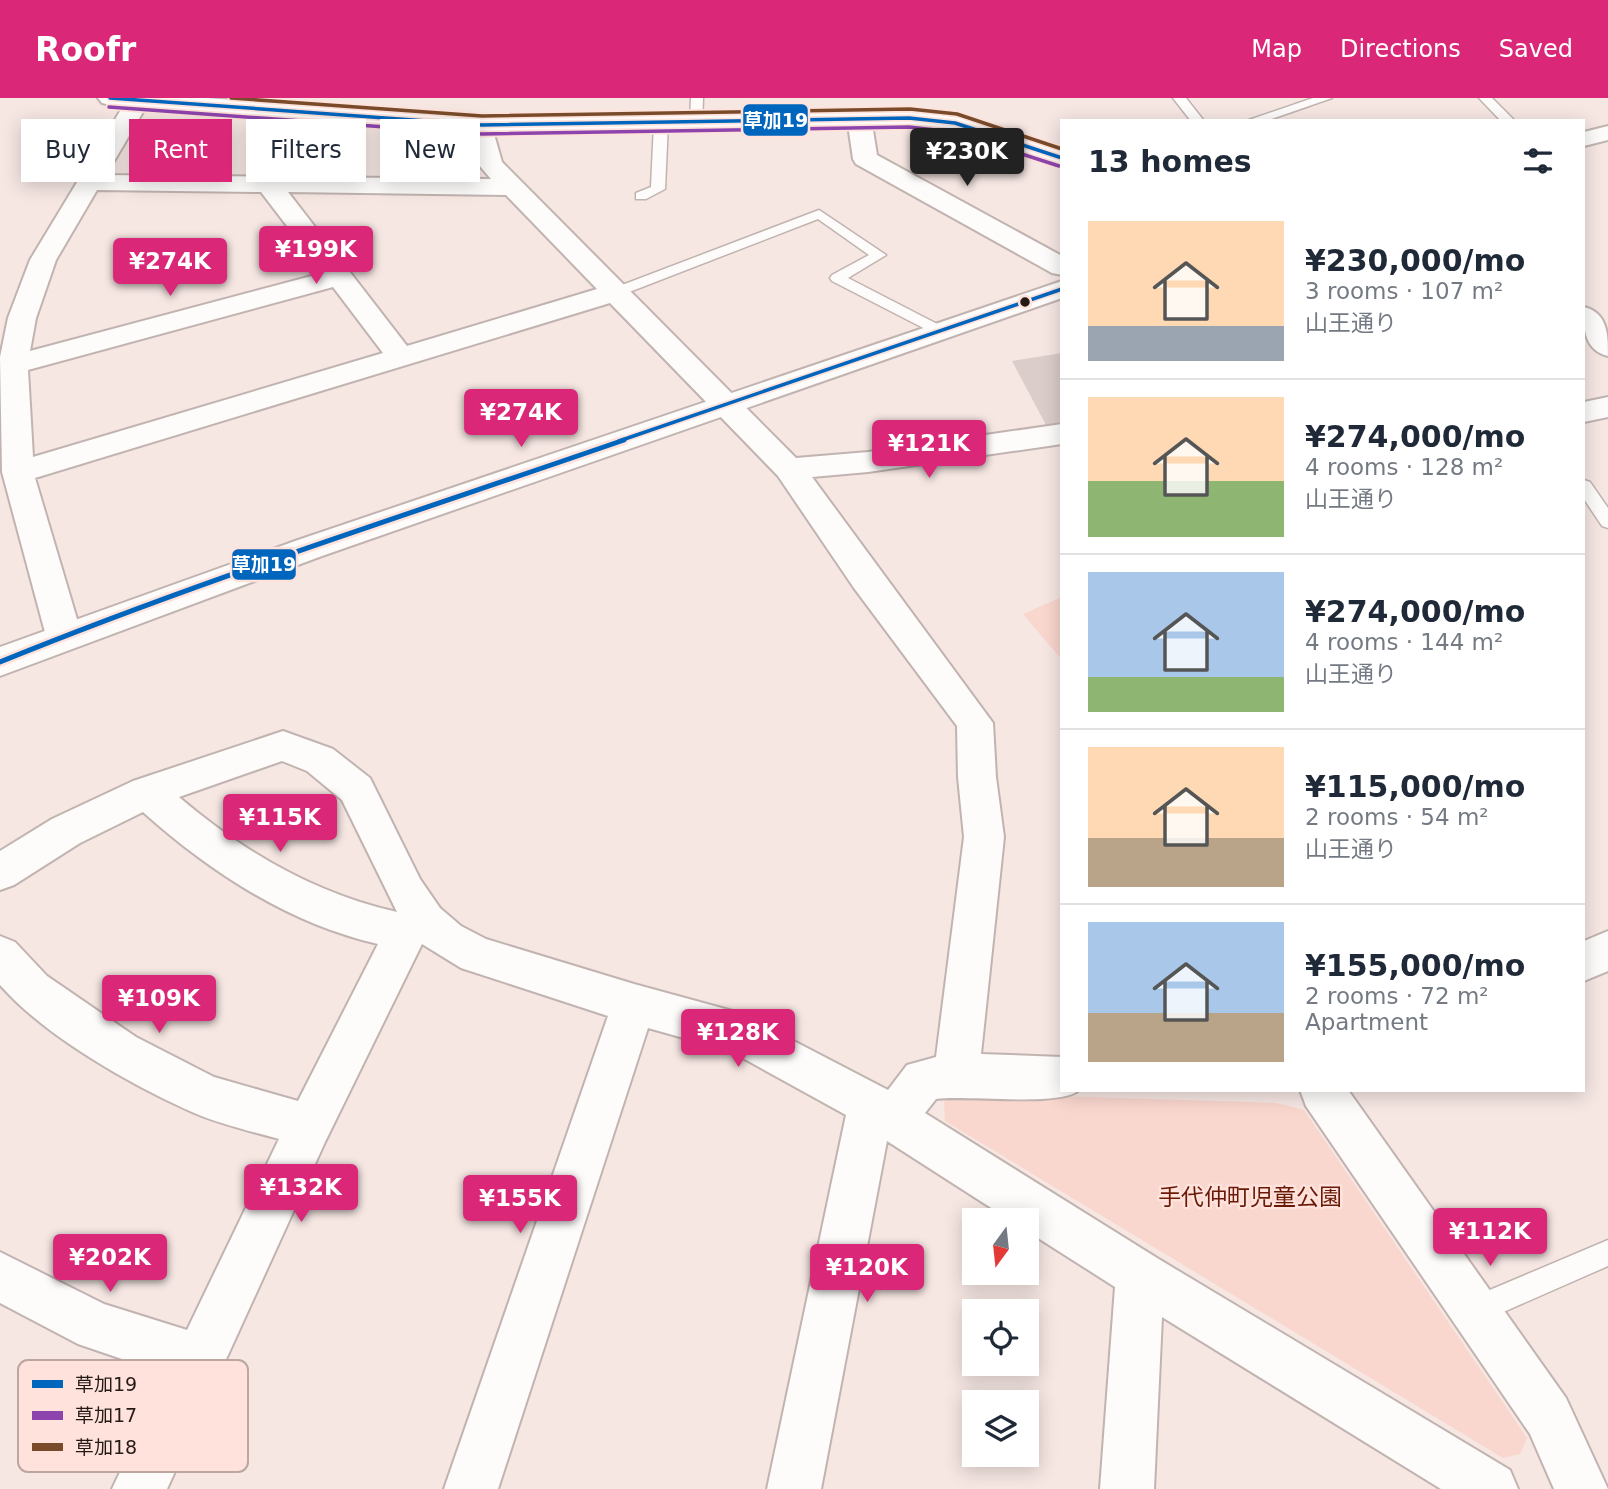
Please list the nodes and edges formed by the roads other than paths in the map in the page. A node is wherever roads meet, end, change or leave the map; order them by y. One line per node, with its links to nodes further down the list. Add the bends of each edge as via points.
1 (1179, 98): 7 (lane)
2 (1326, 98): 8 (lane)
3 (1485, 98): 9 (lane)
4 (124, 99): 10 (street); 12 (street)
5 (697, 110): 6 (street); 11 (street)
6 (861, 111): 15 (street, via 955,122); 20 (street, via 865,159)
7 (1196, 119)
8 (1258, 119)
9 (1507, 119)
10 (115, 120)
11 (661, 123): 12 (street); 19 (lane, via 658,189)
12 (482, 125): 18 (street, via 490,164)
13 (1608, 133): 14 (street)
14 (1585, 139)
15 (1060, 157)
16 (89, 182): 17 (street); 28 (street, via 39,269 22,317)
17 (269, 185): 18 (street); 21 (street)
18 (510, 187): 23 (street)
19 (641, 196)
20 (1060, 266)
21 (340, 277): 27 (street); 28 (street)
22 (1060, 290): 25 (street)
23 (614, 293): 25 (lane, via 819,215 879,254 837,278); 27 (street); 29 (street)
24 (1585, 316): 26 (street)
25 (940, 331): 29 (street)
26 (1608, 347)
27 (401, 357): 34 (street)
28 (13, 365): 34 (street)
29 (724, 405): 33 (street); 37 (street)
30 (1608, 407): 31 (street)
31 (1585, 412)
32 (1060, 434): 33 (street)
33 (789, 469): 46 (street, via 975,723 984,837)
34 (18, 472): 37 (street)
35 (1585, 488): 36 (lane)
36 (1608, 522)
37 (64, 636): 38 (street)
38 (0, 662)
39 (146, 792): 40 (street, via 73,827); 41 (street, via 184,827 274,886 345,917); 41 (street, via 283,746 305,752 356,789 406,891)
40 (0, 873)
41 (415, 927): 45 (street, via 476,955); 50 (street)
42 (1608, 950): 44 (street)
43 (0, 956): 50 (street, via 32,990 120,1052 206,1096)
44 (1585, 962)
45 (634, 1004): 49 (street, via 740,1033); 58 (street)
46 (956, 1074): 47 (street); 49 (street, via 923,1080)
47 (1060, 1078)
48 (1322, 1092): 54 (street)
49 (882, 1112): 52 (street); 59 (street)
50 (309, 1126): 55 (street)
51 (1608, 1253): 54 (lane)
52 (1140, 1275): 60 (street); 61 (street)
53 (0, 1277): 55 (street, via 96,1326)
54 (1476, 1310): 62 (street, via 1548,1416)
55 (200, 1359)
56 (147, 1472): 57 (street)
57 (139, 1489)
58 (471, 1489)
59 (794, 1489)
60 (1127, 1489)
61 (1491, 1489)
62 (1581, 1489)

